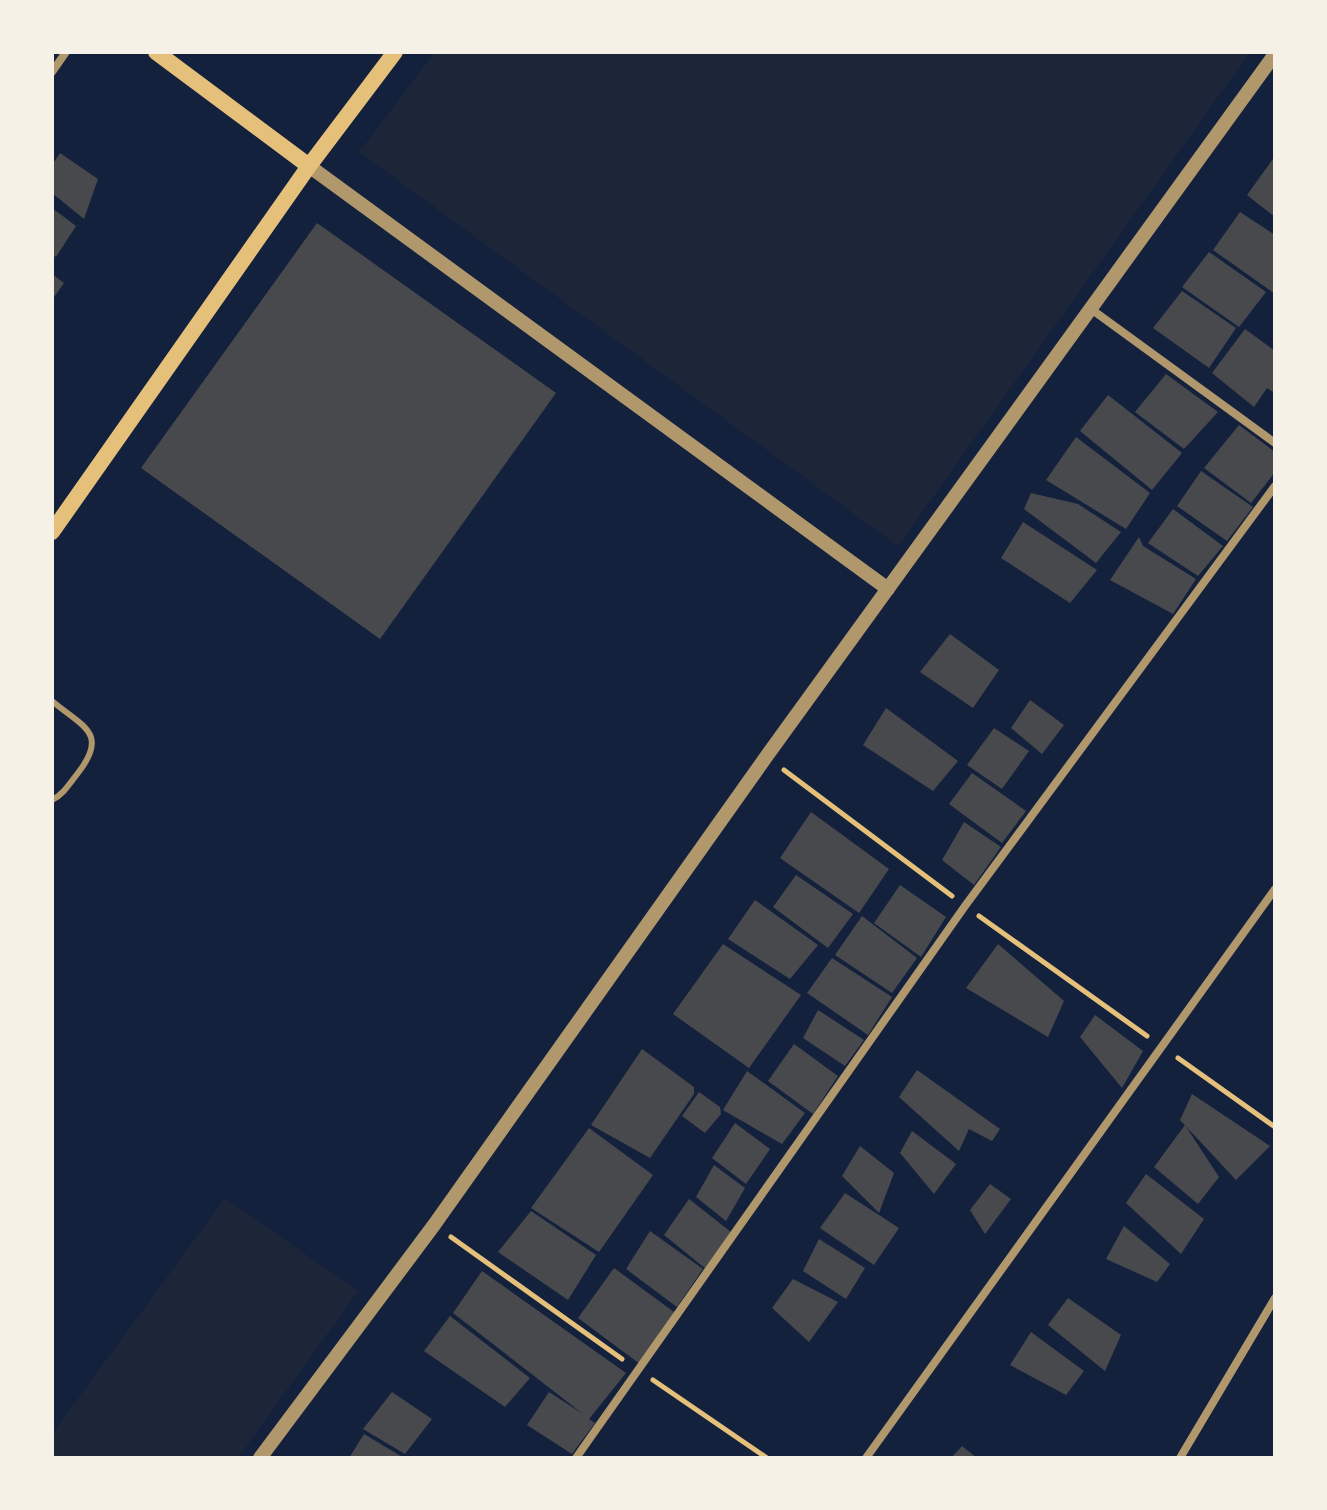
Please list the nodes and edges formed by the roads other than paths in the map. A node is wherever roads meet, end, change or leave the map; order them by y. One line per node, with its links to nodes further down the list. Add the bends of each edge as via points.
1 (66, 52): 5 (street)
2 (156, 52): 6 (main road)
3 (395, 52): 6 (main road)
4 (1275, 54): 7 (street)
5 (52, 72)
6 (309, 166): 10 (main road); 11 (street)
7 (1091, 309): 8 (street); 11 (street)
8 (1275, 443)
9 (1275, 486): 17 (street, via 965,906)
10 (52, 532)
11 (888, 589): 16 (street, via 434,1225)
12 (52, 701): 13 (lane, via 91,734 94,744 91,756)
13 (52, 800)
14 (1275, 889): 18 (street)
15 (1275, 1298): 19 (street)
16 (260, 1458)
17 (576, 1458)
18 (866, 1458)
19 (1180, 1458)

